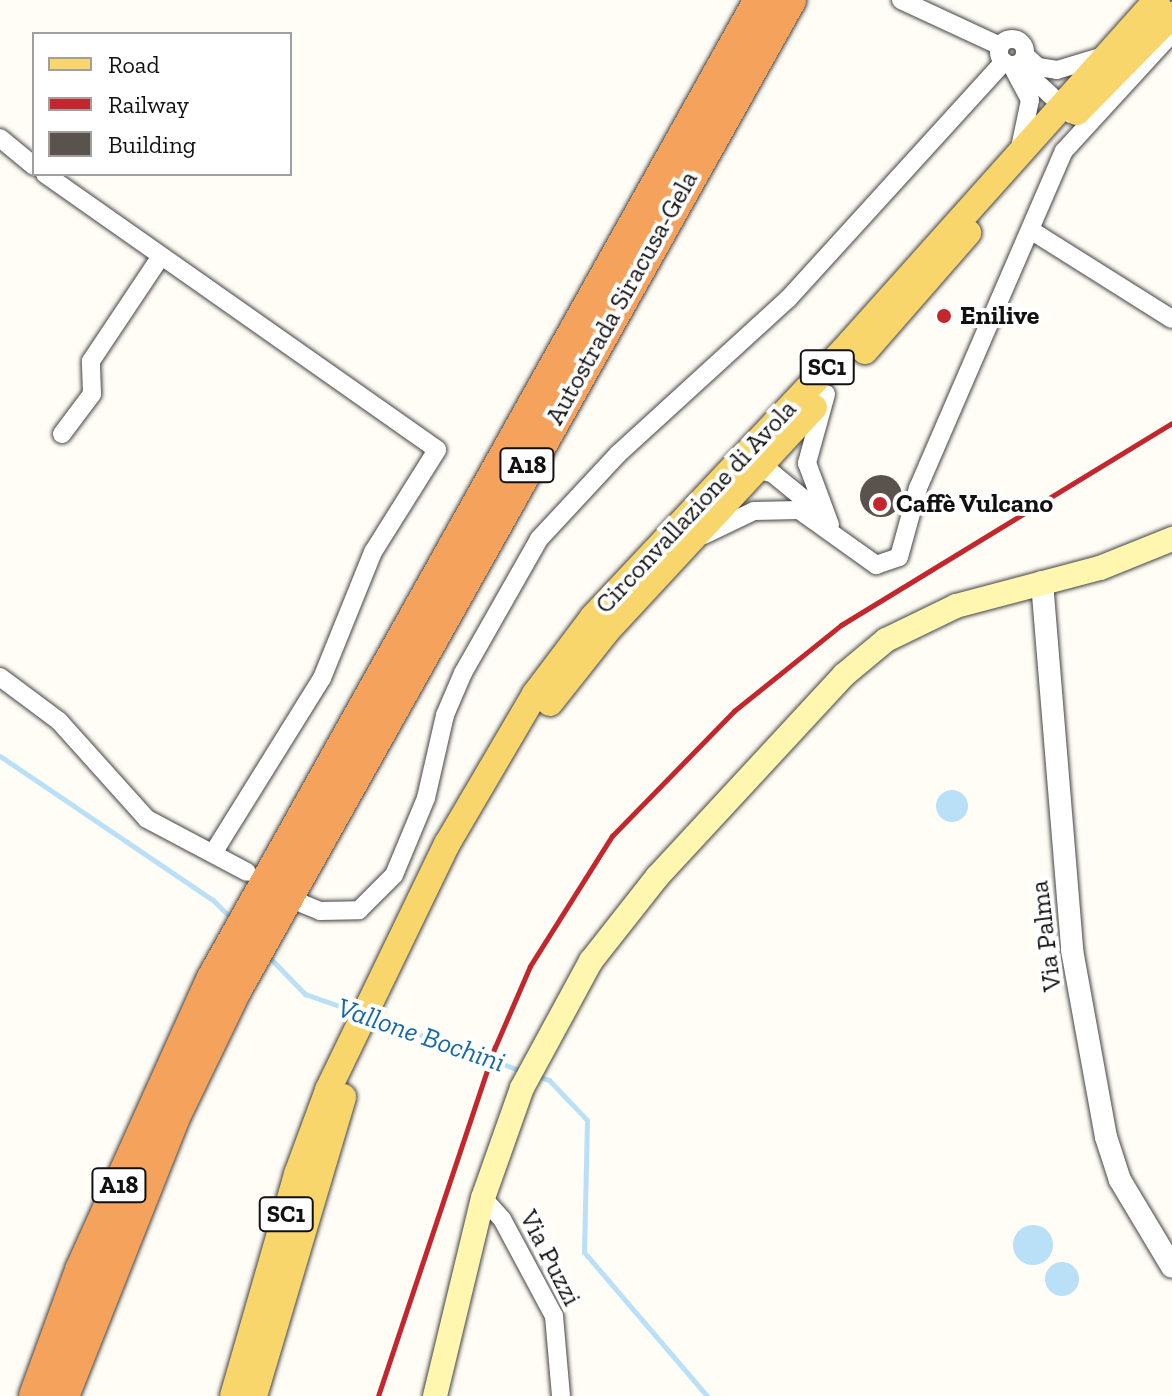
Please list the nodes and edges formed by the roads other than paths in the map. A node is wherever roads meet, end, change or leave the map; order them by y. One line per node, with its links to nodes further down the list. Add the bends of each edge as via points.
1 (760, 0): 29 (highway, Autostrada Siracusa-Gela / A18)
2 (790, 0): 29 (highway, Autostrada Siracusa-Gela / A18)
3 (901, 0): 8 (street)
4 (1157, 0): 7 (main road, Circonvallazione di Avola / SC1)
5 (1172, 15): 9 (main road, Circonvallazione di Avola / SC1)
6 (1172, 33): 14 (street, via 1064,151)
7 (1106, 54): 8 (street, via 1070,69); 9 (main road, Circonvallazione di Avola / SC1)
8 (1016, 60): 9 (street); 11 (street, via 1030,100); 28 (street, via 788,299 618,454 539,539 463,673 445,715 426,798 394,875 359,910 320,911)
9 (1071, 106): 11 (main road, Circonvallazione di Avola / SC1); 17 (main road, Circonvallazione di Avola / SC1)
10 (0, 138): 12 (street)
11 (1020, 148): 19 (main road, Circonvallazione di Avola / SC1)
12 (32, 164)
13 (48, 176): 15 (street)
14 (1032, 231): 16 (street); 20 (street, via 918,488 899,557 876,565)
15 (161, 256): 18 (street, via 91,361 92,394); 26 (street, via 437,450 373,552 322,678)
16 (1172, 319)
17 (826, 394): 19 (main road, Circonvallazione di Avola / SC1); 20 (street, via 807,451)
18 (62, 434)
19 (749, 460): 20 (street, via 766,481); 22 (main road, Circonvallazione di Avola / SC1); 25 (main road, Circonvallazione di Avola / SC1, via 593,617 535,694)
20 (824, 522): 22 (street, via 754,511)
21 (1172, 539): 23 (main road)
22 (688, 544): 25 (main road, Circonvallazione di Avola / SC1)
23 (1042, 582): 32 (main road, via 915,622 844,675 657,877 591,961 542,1048); 33 (street, Via Palma, via 1072,950 1106,1137 1120,1180)
24 (0, 677): 26 (street, via 59,721 147,819)
25 (511, 743): 31 (main road, Circonvallazione di Avola / SC1, via 447,844)
26 (213, 853): 27 (street)
27 (247, 872)
28 (303, 904)
29 (257, 923): 30 (highway, A18)
30 (225, 984): 34 (highway, A18, via 81,1270); 35 (highway, A18)
31 (355, 1038): 36 (main road, SC1, via 297,1174); 37 (main road, SC1)
32 (483, 1198): 38 (main road); 39 (street, Via Puzzi, via 502,1219 554,1316)
33 (1172, 1267)
34 (35, 1396)
35 (63, 1396)
36 (233, 1396)
37 (254, 1396)
38 (435, 1396)
39 (561, 1396)

